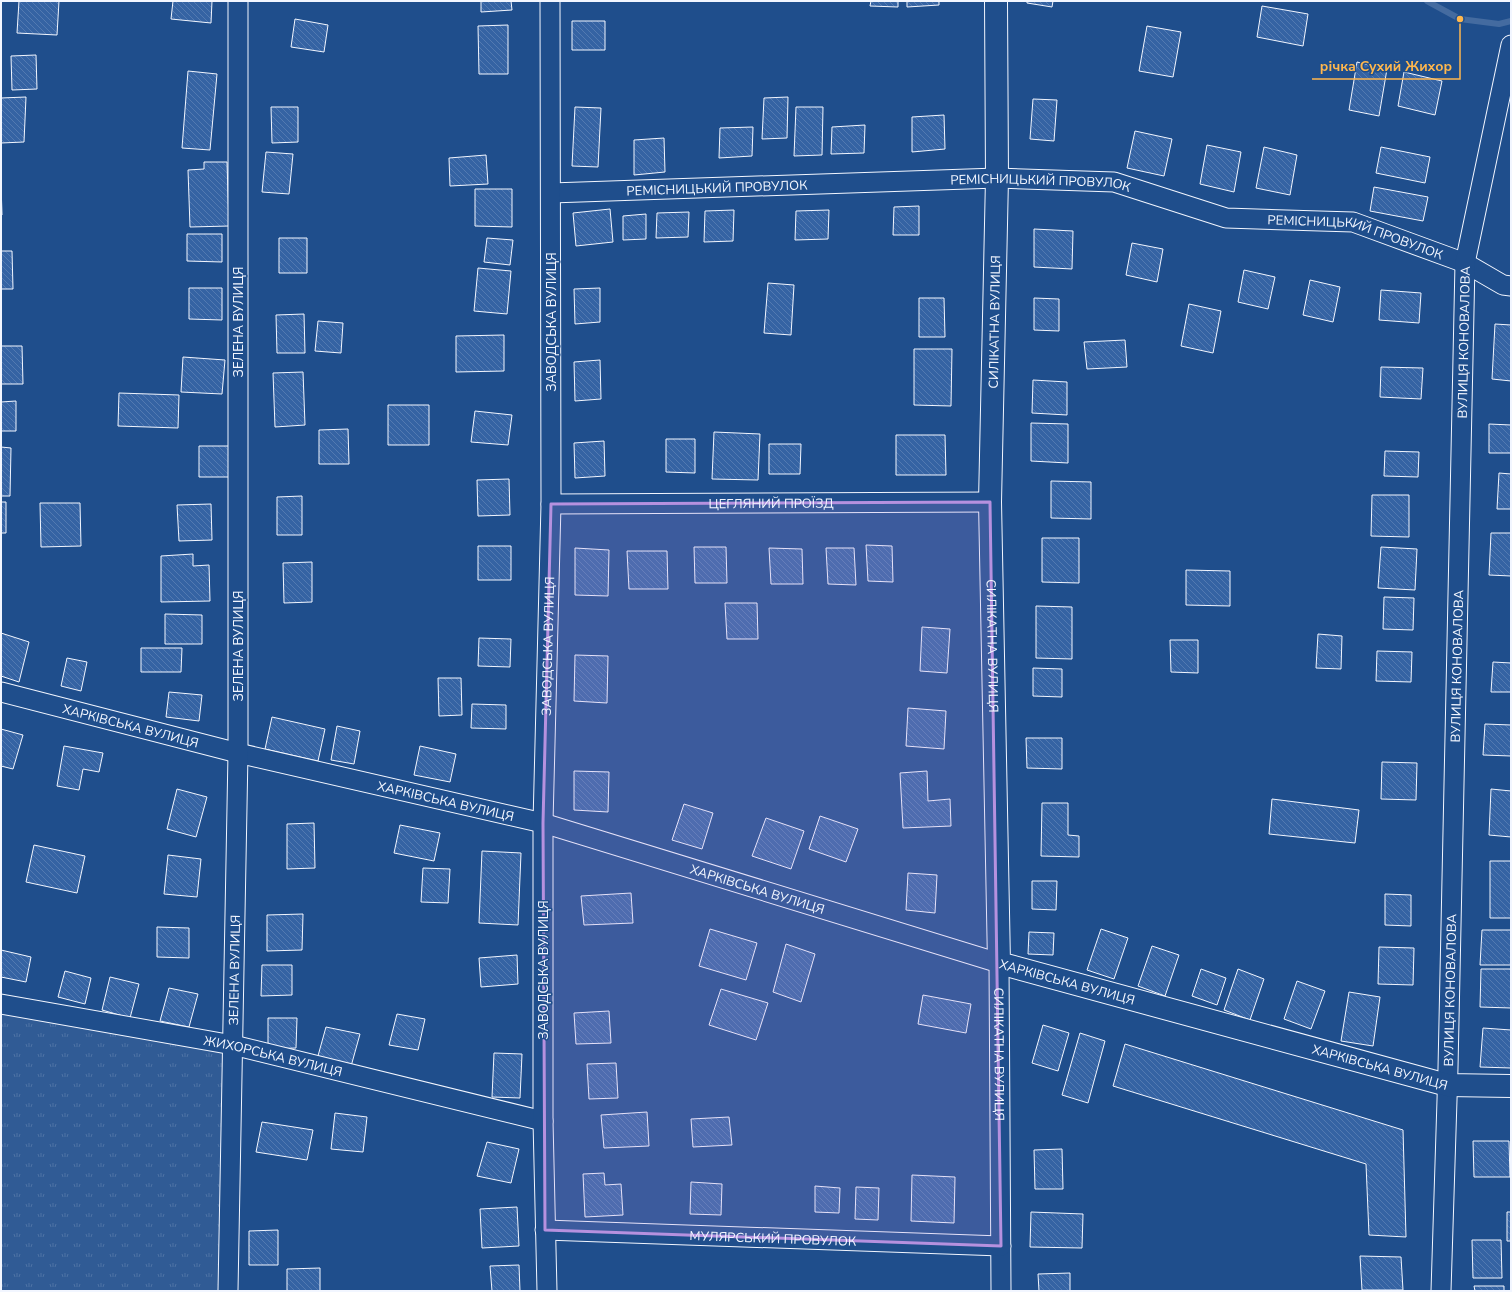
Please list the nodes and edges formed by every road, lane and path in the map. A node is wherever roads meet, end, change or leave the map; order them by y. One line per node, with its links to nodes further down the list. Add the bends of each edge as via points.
1 (238, 1): 13 (street, ЗЕЛЕНА ВУЛИЦЯ)
2 (550, 1): 7 (street, ЗАВОДСЬКА ВУЛИЦЯ)
3 (996, 1): 6 (main road, СИЛІКАТНА ВУЛИЦЯ)
4 (1511, 45): 5 (street, ВУЛИЦЯ КОНОВАЛОВА)
5 (1508, 70): 8 (street, ВУЛИЦЯ КОНОВАЛОВА)
6 (997, 178): 7 (street, РЕМІСНИЦЬКИЙ ПРОВУЛОК); 8 (street, РЕМІСНИЦЬКИЙ ПРОВУЛОК, via 1114,182 1226,218 1353,222); 10 (main road, СИЛІКАТНА ВУЛИЦЯ)
7 (551, 193): 11 (street, ЗАВОДСЬКА ВУЛИЦЯ)
8 (1465, 263): 9 (street, РЕМІСНИЦЬКИЙ ПРОВУЛОК, via 1503,285); 18 (street, ВУЛИЦЯ КОНОВАЛОВА)
9 (1511, 286)
10 (990, 502): 11 (street, ЦЕГЛЯНИЙ ПРОЇЗД); 15 (main road, СИЛІКАТНА ВУЛИЦЯ)
11 (551, 504): 14 (street, ЗАВОДСЬКА ВУЛИЦЯ)
12 (1, 692): 13 (street, ХАРКІВСЬКА ВУЛИЦЯ)
13 (238, 753): 14 (street, ХАРКІВСЬКА ВУЛИЦЯ); 17 (street, ЗЕЛЕНА ВУЛИЦЯ)
14 (543, 823): 15 (street, ХАРКІВСЬКА ВУЛИЦЯ); 20 (street, ЗАВОДСЬКА ВУЛИЦЯ)
15 (998, 963): 18 (main road, ХАРКІВСЬКА ВУЛИЦЯ); 22 (street, СИЛІКАТНА ВУЛИЦЯ)
16 (1, 1004): 17 (street, ЖИХОРСЬКА ВУЛИЦЯ)
17 (233, 1045): 20 (street, ЖИХОРСЬКА ВУЛИЦЯ); 23 (street, ЗЕЛЕНА ВУЛИЦЯ)
18 (1447, 1085): 19 (main road, ХАРКІВСЬКА ВУЛИЦЯ); 26 (street, ВУЛИЦЯ КОНОВАЛОВА)
19 (1511, 1086)
20 (543, 1121): 21 (street, ЗАВОДСЬКА ВУЛИЦЯ)
21 (545, 1230): 22 (street, МУЛЯРСЬКИЙ ПРОВУЛОК); 24 (street, ЗАВОДСЬКА ВУЛИЦЯ)
22 (1001, 1246): 25 (street, СИЛІКАТНА ВУЛИЦЯ)
23 (228, 1291)
24 (547, 1291)
25 (1001, 1291)
26 (1441, 1291)

